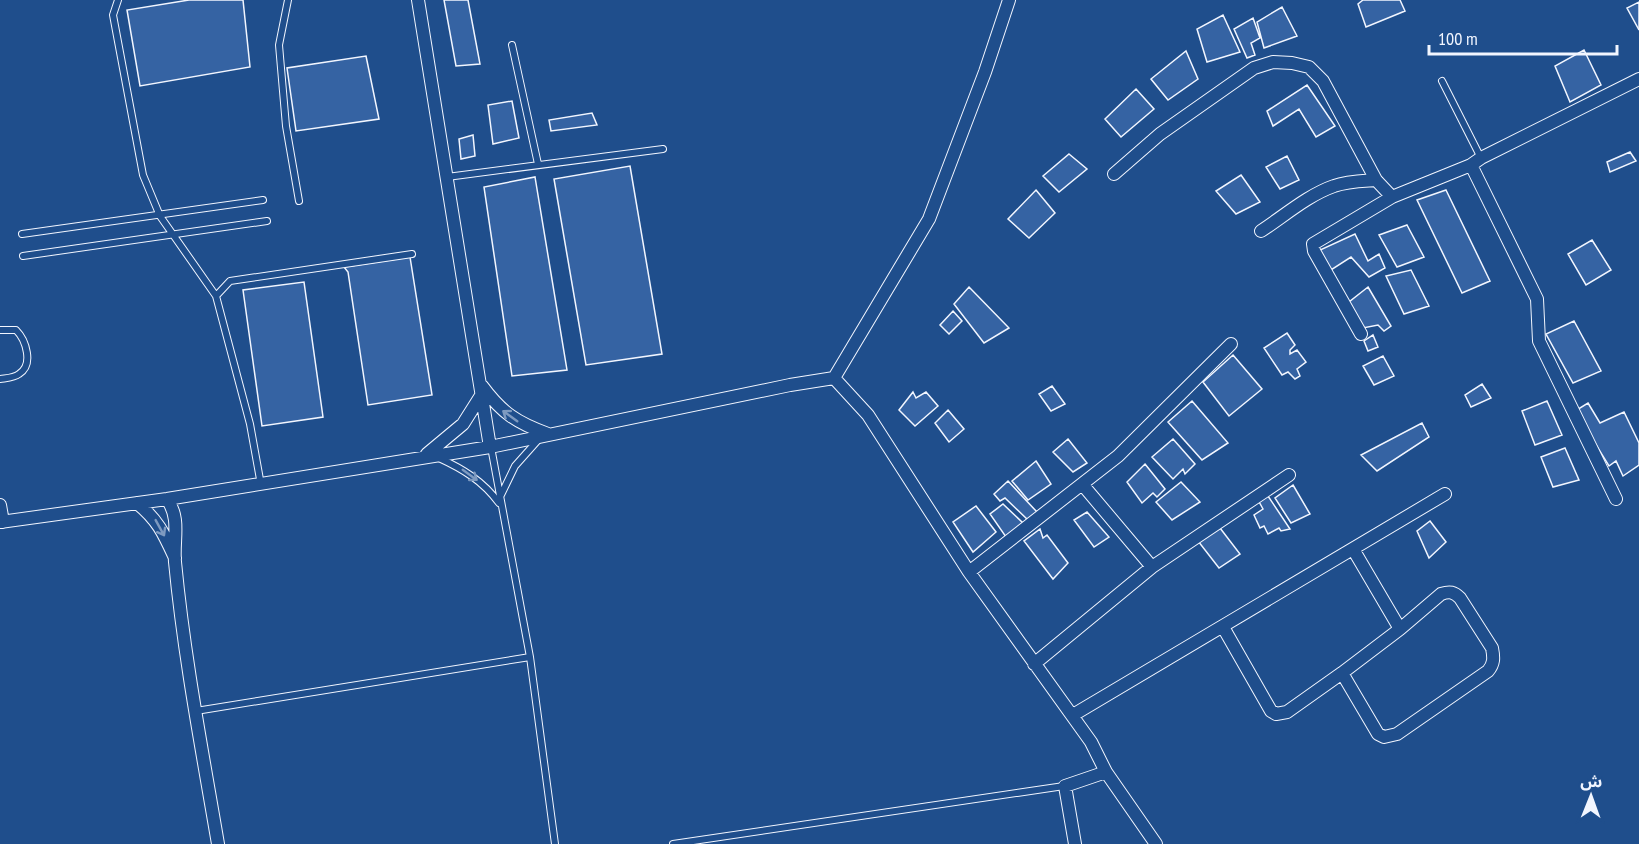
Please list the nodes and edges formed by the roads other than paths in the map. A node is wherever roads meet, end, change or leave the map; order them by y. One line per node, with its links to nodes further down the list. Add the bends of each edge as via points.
1 (118, 0): 17 (lane, via 114,15 143,175)
2 (288, 0): 16 (lane, via 279,45)
3 (418, 0): 12 (street)
4 (1009, 0): 28 (street, via 929,219)
5 (512, 45): 10 (lane)
6 (1639, 80): 9 (street)
7 (1442, 81): 9 (lane)
8 (663, 149): 10 (lane)
9 (1476, 162): 14 (street); 40 (street, via 1537,299 1539,341)
10 (538, 164): 12 (lane)
11 (1114, 174): 13 (street, via 1160,134 1254,68 1273,62 1309,68 1323,81)
12 (447, 177): 30 (street)
13 (1376, 180): 14 (street); 19 (street, via 1333,186)
14 (1392, 197): 26 (street, via 1313,244)
15 (263, 200): 17 (lane)
16 (298, 201)
17 (160, 216): 20 (lane); 21 (lane)
18 (267, 221): 21 (lane)
19 (1261, 231)
20 (22, 234)
21 (174, 235): 23 (lane); 24 (lane)
22 (412, 254): 24 (lane, via 230,281)
23 (23, 256)
24 (216, 296): 35 (lane, via 250,424)
25 (0, 330): 29 (lane, via 16,330 22,336 28,360 18,375)
26 (1360, 334)
27 (1231, 345): 36 (street, via 1118,456)
28 (834, 378): 31 (street); 48 (street, via 868,415)
29 (0, 379)
30 (481, 389): 31 (street, one-way to 30, via 506,414); 32 (street); 33 (street, via 463,424)
31 (546, 435): 32 (street); 38 (lane, via 515,466)
32 (490, 447): 33 (street); 38 (lane)
33 (428, 456): 35 (street); 42 (lane, one-way to 42, via 469,472)
34 (1289, 474): 47 (street)
35 (261, 484): 39 (street)
36 (1082, 484): 47 (street); 48 (street)
37 (1445, 494): 45 (street)
38 (500, 497): 42 (lane)
39 (167, 499): 41 (street); 46 (street, via 176,519)
40 (1616, 499)
41 (137, 503): 44 (street); 46 (street, one-way to 46, via 160,526)
42 (501, 505): 51 (lane)
43 (0, 506): 44 (street)
44 (1, 522)
45 (1353, 549): 49 (street); 50 (street)
46 (175, 559): 54 (street)
47 (1152, 567): 52 (street)
48 (969, 572): 52 (street)
49 (1223, 627): 53 (street, via 1276,714 1287,712); 55 (street)
50 (1400, 629): 53 (street); 53 (street, via 1441,594 1455,593 1492,648 1492,666 1397,734 1384,737 1378,734)
51 (530, 657): 54 (lane); 59 (lane)
52 (1034, 664): 55 (street)
53 (1342, 673)
54 (196, 711): 58 (street)
55 (1073, 715): 56 (street)
56 (1106, 772): 57 (street); 62 (street)
57 (1065, 786): 60 (lane); 61 (street)
58 (218, 844)
59 (555, 844)
60 (673, 844)
61 (1075, 844)
62 (1156, 844)

